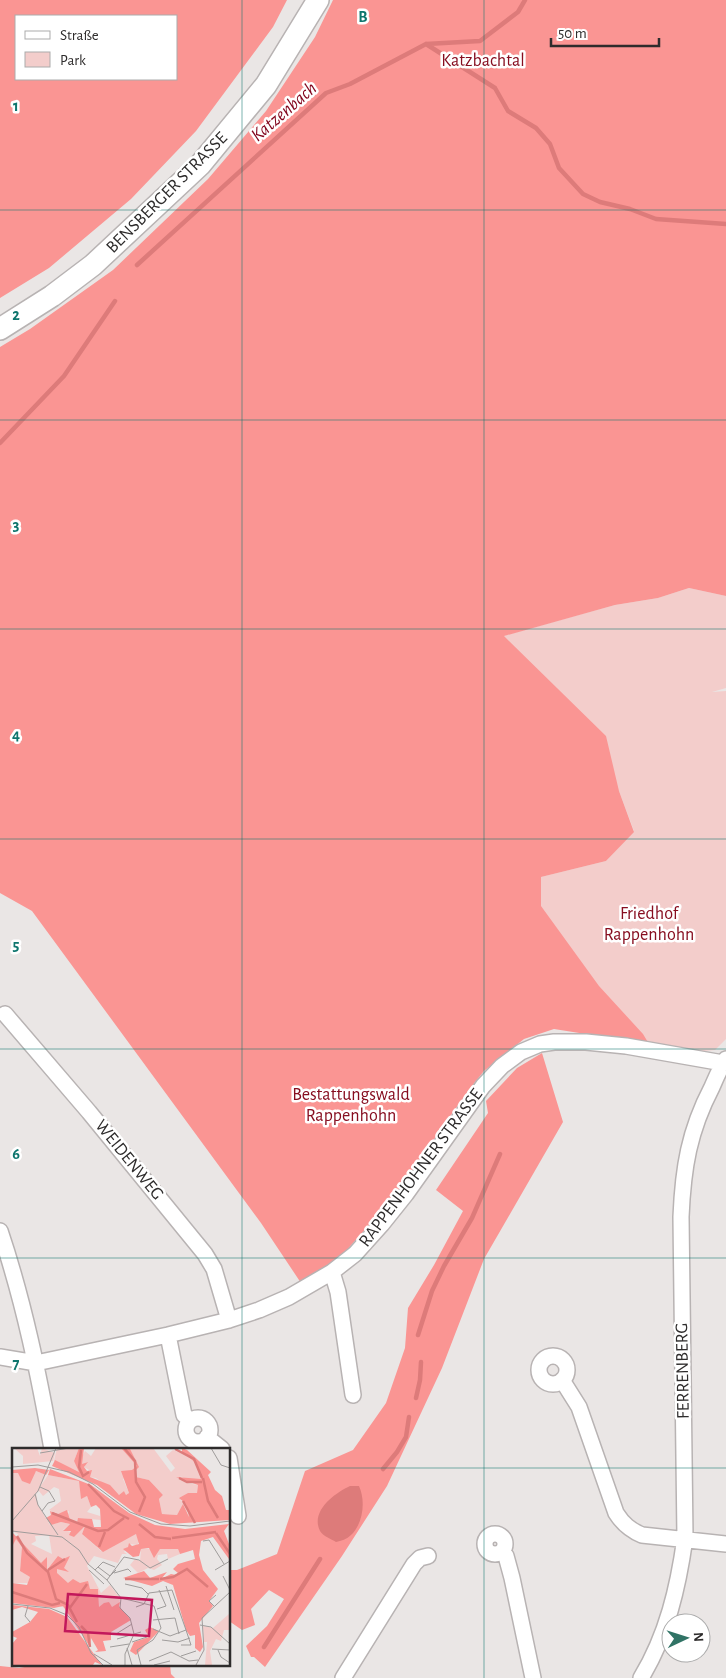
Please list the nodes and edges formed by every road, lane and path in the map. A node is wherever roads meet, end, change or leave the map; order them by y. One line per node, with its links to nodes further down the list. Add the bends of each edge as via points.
1 (318, 0): 2 (main road, BENSBERGER STRASSE, via 266,85 200,165 93,265)
2 (0, 329)
3 (0, 1000): 4 (street, WEIDENWEG)
4 (2, 1015): 8 (street, WEIDENWEG, via 89,1112 206,1254 214,1269)
5 (725, 1061): 7 (street, RAPPENHOHNER STRASSE, via 568,1041 540,1044 521,1052 483,1086 382,1224 355,1254); 18 (street, FERRENBERG, via 700,1110 682,1188)
6 (0, 1231): 11 (street)
7 (332, 1272): 8 (street, RAPPENHOHNER STRASSE, via 289,1297); 13 (street, via 338,1292)
8 (229, 1320): 9 (street, RAPPENHOHNER STRASSE)
9 (168, 1335): 11 (street, RAPPENHOHNER STRASSE); 15 (street, via 184,1415 190,1420 186,1430 188,1437 198,1442 207,1437)
10 (0, 1357): 11 (street, RAPPENHOHNER STRASSE)
11 (36, 1363): 14 (street)
12 (562, 1380): 18 (street, via 579,1407 622,1523 642,1535)
13 (353, 1395)
14 (52, 1448)
15 (221, 1448)
16 (230, 1464): 17 (street)
17 (238, 1516)
18 (685, 1538): 19 (street); 24 (street, FERRENBERG, via 672,1608)
19 (726, 1544)
20 (502, 1551): 23 (street, via 512,1578)
21 (428, 1556): 22 (street, via 414,1564)
22 (343, 1678)
23 (533, 1678)
24 (641, 1678)

